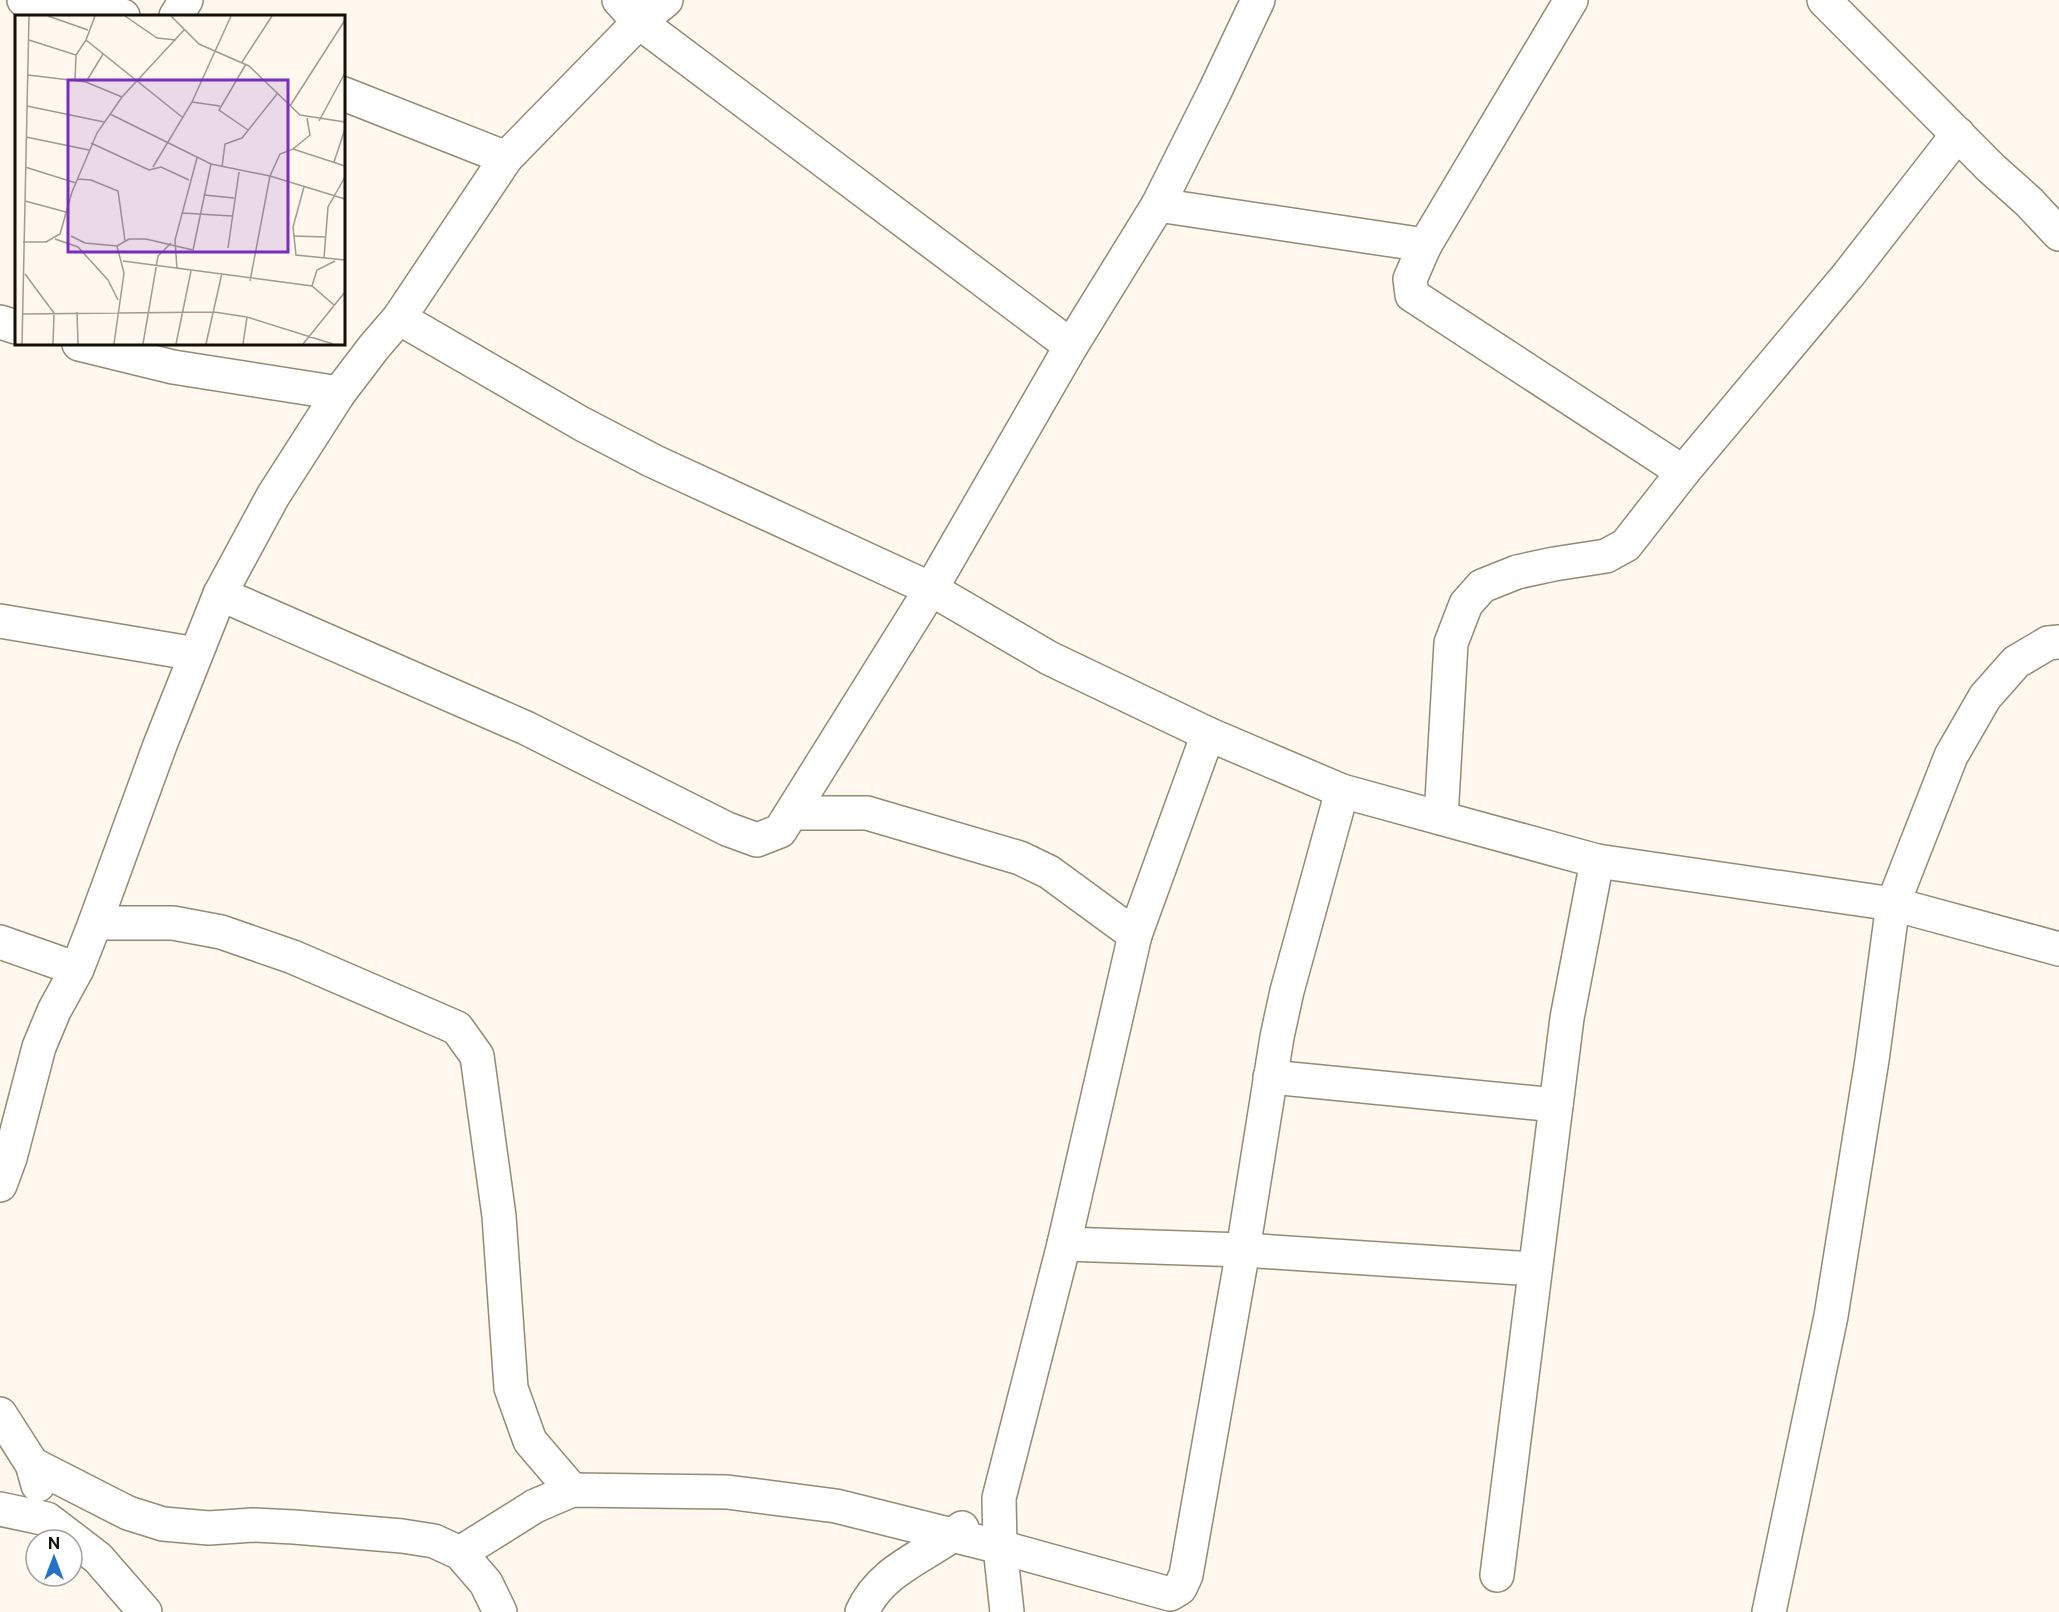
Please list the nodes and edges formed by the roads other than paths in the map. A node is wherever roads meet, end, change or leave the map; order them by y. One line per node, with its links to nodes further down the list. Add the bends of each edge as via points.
1 (24, 0): 7 (street)
2 (186, 0): 10 (street)
3 (666, 0): 8 (street)
4 (1258, 0): 14 (street)
5 (1571, 0): 16 (street)
6 (1824, 0): 12 (street)
7 (72, 4): 9 (street)
8 (629, 11): 13 (street); 21 (street)
9 (119, 15)
10 (177, 15)
11 (345, 94): 13 (street)
12 (1958, 134): 15 (street); 23 (street, via 1849,274)
13 (506, 158): 17 (street)
14 (1158, 205): 16 (street); 21 (street)
15 (2059, 234)
16 (1425, 245): 23 (street, via 1410,279 1412,294)
17 (399, 318): 22 (street); 24 (street, via 653,461)
18 (0, 322): 19 (street)
19 (15, 327)
20 (83, 345): 22 (street, via 173,367)
21 (1071, 346): 24 (street)
22 (339, 393): 25 (street, via 273,495)
23 (1683, 472): 32 (street, via 1626,545 1606,556 1517,573 1482,586 1466,604 1451,643)
24 (931, 589): 29 (street, via 1049,658); 31 (street)
25 (220, 594): 28 (street); 31 (street, via 526,728 727,829 757,840 780,831)
26 (0, 621): 28 (street)
27 (2059, 642): 34 (street, via 2048,643 2016,662 1985,697 1952,756)
28 (196, 654): 35 (street)
29 (1208, 734): 30 (street); 36 (street)
30 (1342, 791): 32 (street); 40 (street, via 1287,992)
31 (793, 813): 36 (street, via 867,813 1020,858 1049,872)
32 (1441, 818): 33 (street)
33 (1597, 861): 34 (street); 41 (street, via 1567,1018)
34 (1893, 904): 38 (street); 62 (street, via 1831,1316)
35 (96, 923): 39 (street); 47 (street, via 173,923 222,932 293,957 462,1034 477,1056 498,1216 511,1388)
36 (1135, 935): 43 (street)
37 (0, 942): 39 (street)
38 (2059, 949)
39 (76, 969): 42 (street, via 39,1047)
40 (1270, 1077): 41 (street); 44 (street)
41 (1556, 1105): 45 (street)
42 (0, 1185)
43 (1064, 1244): 44 (street); 50 (street)
44 (1243, 1250): 45 (street); 55 (street, via 1186,1575 1180,1588 1170,1594)
45 (1534, 1269): 57 (street)
46 (0, 1414): 48 (street)
47 (530, 1441): 49 (street); 51 (street)
48 (33, 1464): 53 (street); 56 (street, via 128,1513 163,1524 209,1528 253,1525 402,1536 434,1541)
49 (572, 1490): 51 (street); 54 (street, via 727,1492 836,1506)
50 (999, 1498): 54 (street); 55 (street)
51 (535, 1506): 56 (street)
52 (0, 1509): 53 (street)
53 (47, 1519): 58 (street, via 98,1558)
54 (952, 1536): 55 (street); 60 (street, via 889,1575 869,1596)
55 (1000, 1547): 61 (street)
56 (460, 1553): 59 (street, via 486,1583)
57 (1497, 1575)
58 (145, 1612)
59 (500, 1612)
60 (861, 1612)
61 (1006, 1612)
62 (1769, 1612)

